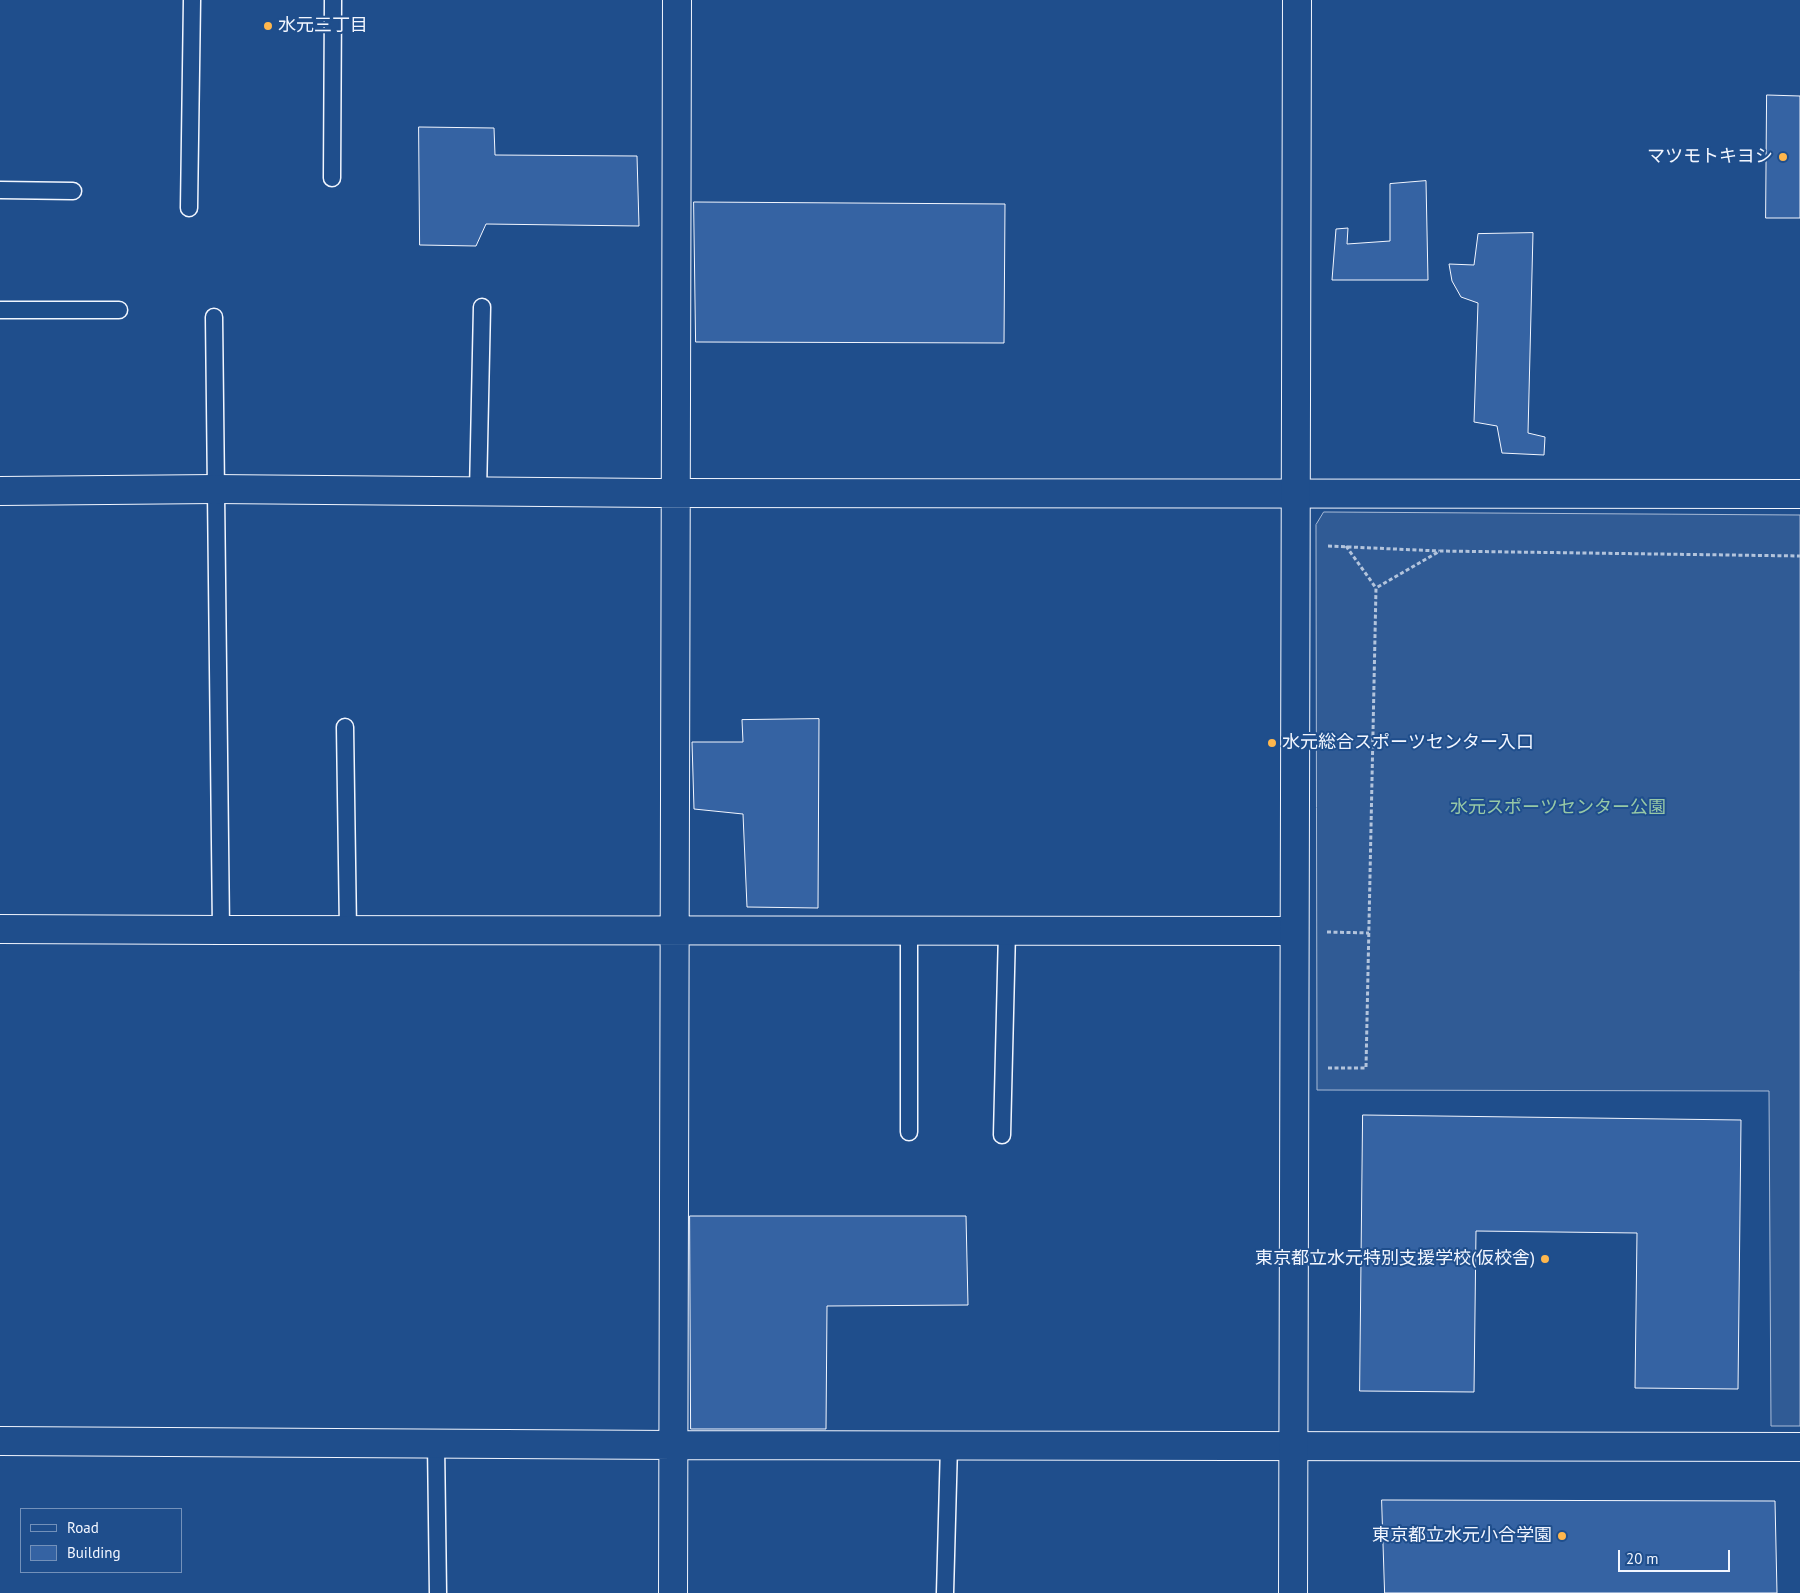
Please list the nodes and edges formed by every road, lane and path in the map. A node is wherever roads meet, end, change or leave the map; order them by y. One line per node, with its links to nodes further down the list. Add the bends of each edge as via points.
1 (192, 0): 8 (lane)
2 (333, 0): 5 (lane)
3 (677, 0): 16 (street)
4 (1296, 0): 17 (street)
5 (332, 178)
6 (0, 190): 7 (lane)
7 (73, 191)
8 (189, 208)
9 (482, 307): 15 (lane)
10 (0, 310): 11 (lane)
11 (118, 310)
12 (214, 317): 13 (lane)
13 (215, 489): 14 (street); 15 (street); 26 (lane)
14 (0, 491)
15 (478, 492): 16 (street)
16 (676, 493): 17 (street); 28 (street)
17 (1295, 494): 18 (street); 19 (street)
18 (1800, 494)
19 (1296, 546): 20 (path); 31 (street)
20 (1345, 546): 21 (path); 23 (path)
21 (1440, 551): 22 (path); 23 (path)
22 (1800, 556)
23 (1376, 588): 32 (path)
24 (345, 728): 27 (lane)
25 (0, 929): 26 (street)
26 (221, 930): 27 (street)
27 (348, 930): 28 (street)
28 (676, 930): 29 (street); 38 (street)
29 (909, 930): 30 (street); 34 (lane)
30 (1007, 931): 31 (street); 35 (lane)
31 (1294, 931): 32 (path); 33 (street)
32 (1369, 933): 33 (path, via 1366,1068)
33 (1294, 1068): 40 (street)
34 (908, 1132)
35 (1002, 1136)
36 (0, 1441): 37 (street)
37 (436, 1443): 38 (street); 42 (lane)
38 (673, 1445): 39 (street); 43 (street)
39 (949, 1445): 40 (street); 44 (lane)
40 (1294, 1445): 41 (street); 45 (street)
41 (1800, 1447)
42 (438, 1593)
43 (673, 1593)
44 (945, 1593)
45 (1293, 1593)

